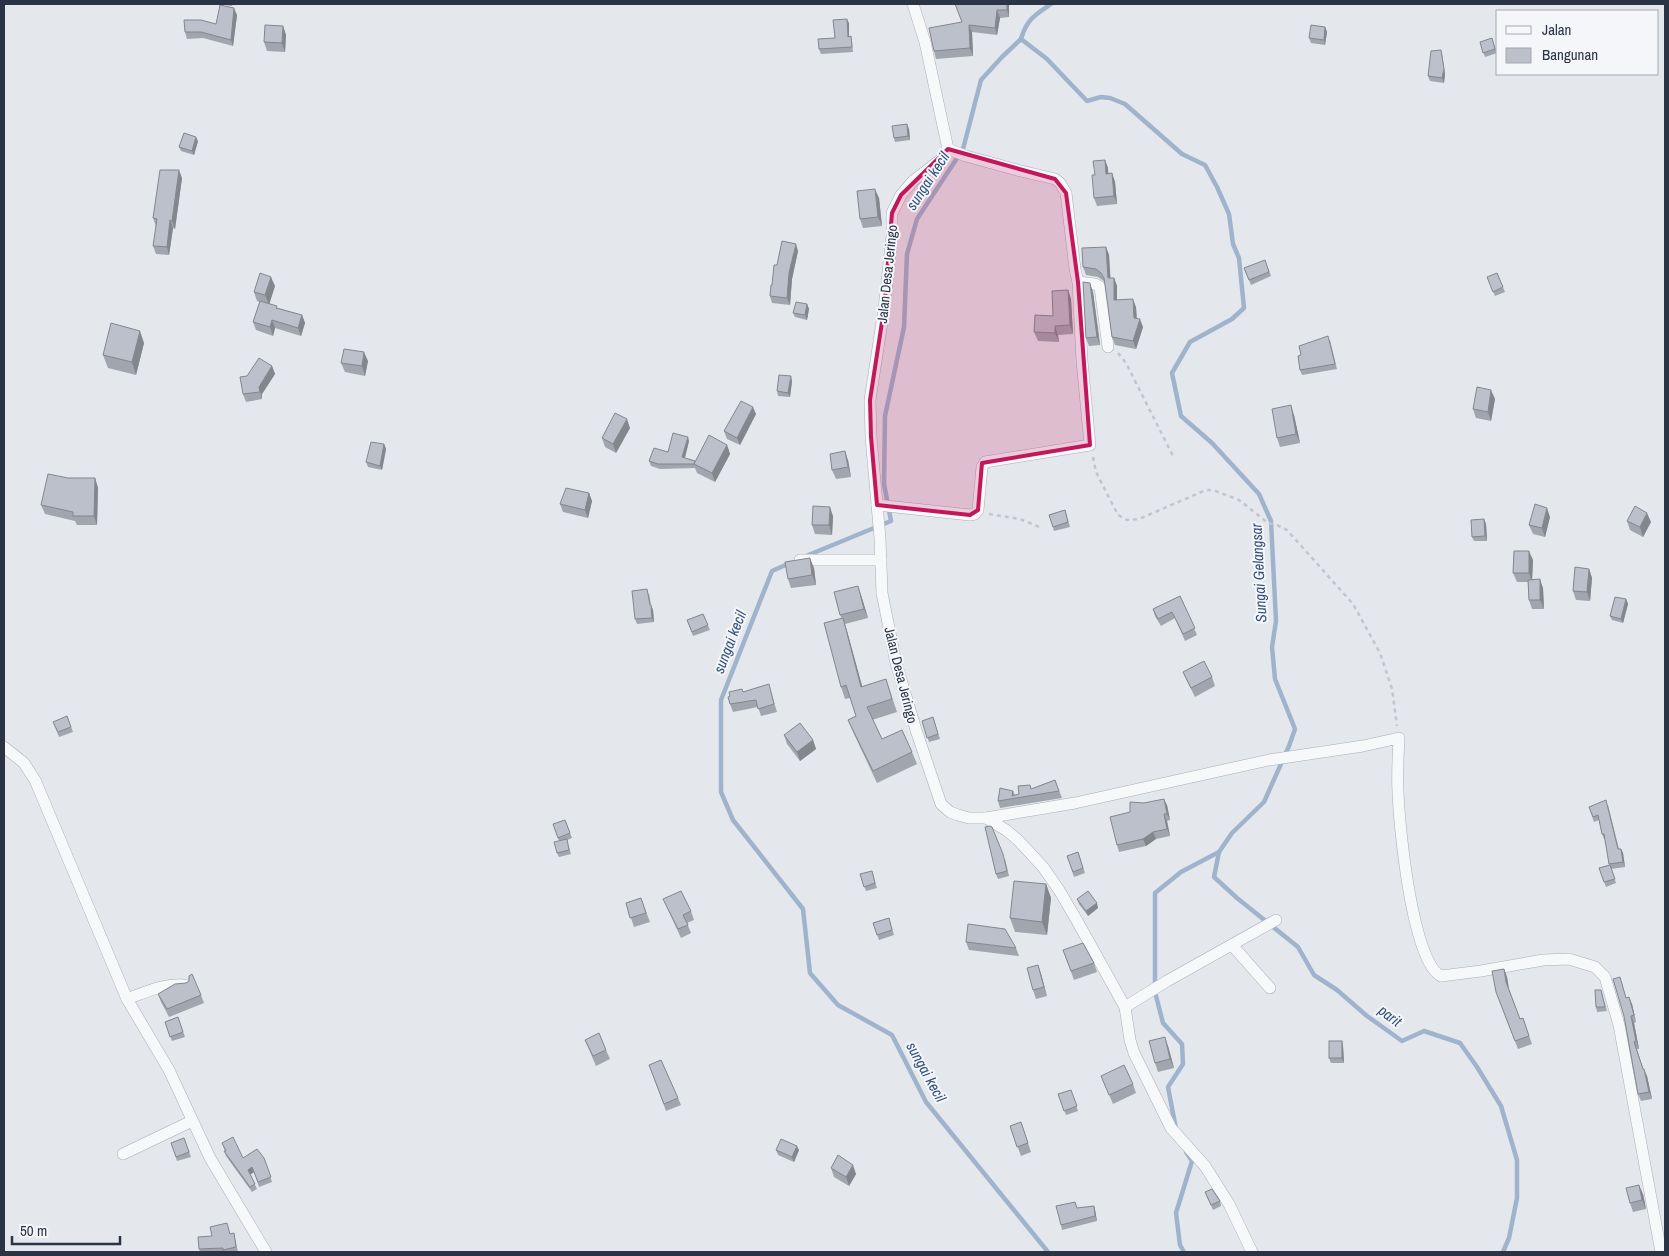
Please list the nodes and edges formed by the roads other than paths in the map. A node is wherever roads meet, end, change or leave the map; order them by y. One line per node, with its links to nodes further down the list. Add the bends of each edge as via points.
1 (914, 4): 2 (street)
2 (948, 149): 3 (street, via 1060,183 1066,193); 5 (street, Jalan Desa Jeringo, via 944,157 901,194 892,213 884,309 870,400)
3 (1078, 282): 4 (street, via 1100,287); 5 (street, via 1090,445 985,462 975,514)
4 (1108, 348)
5 (879, 508): 7 (street, Jalan Desa Jeringo)
6 (800, 560): 7 (street)
7 (881, 560): 9 (street, Jalan Desa Jeringo, via 882,593 896,663 941,804 958,816)
8 (4, 747): 14 (street, via 24,763 35,780)
9 (986, 818): 15 (street, Jalan Desa Jeringo, via 1018,840 1043,867); 20 (street, via 1075,803 1269,760 1398,738 1398,791 1409,896 1422,944 1434,971 1441,976 1569,958 1595,967 1605,977 1619,1025)
10 (1276, 920): 11 (street)
11 (1232, 945): 13 (street); 15 (street)
12 (185, 984): 14 (street, via 159,987)
13 (1270, 988)
14 (128, 999): 16 (street, via 169,1070)
15 (1125, 1007): 19 (street, Jalan Desa Jeringo, via 1134,1053 1171,1128 1205,1166 1229,1204)
16 (192, 1121): 17 (street); 18 (street, via 210,1158)
17 (123, 1154)
18 (266, 1252)
19 (1252, 1252)
20 (1661, 1252)

